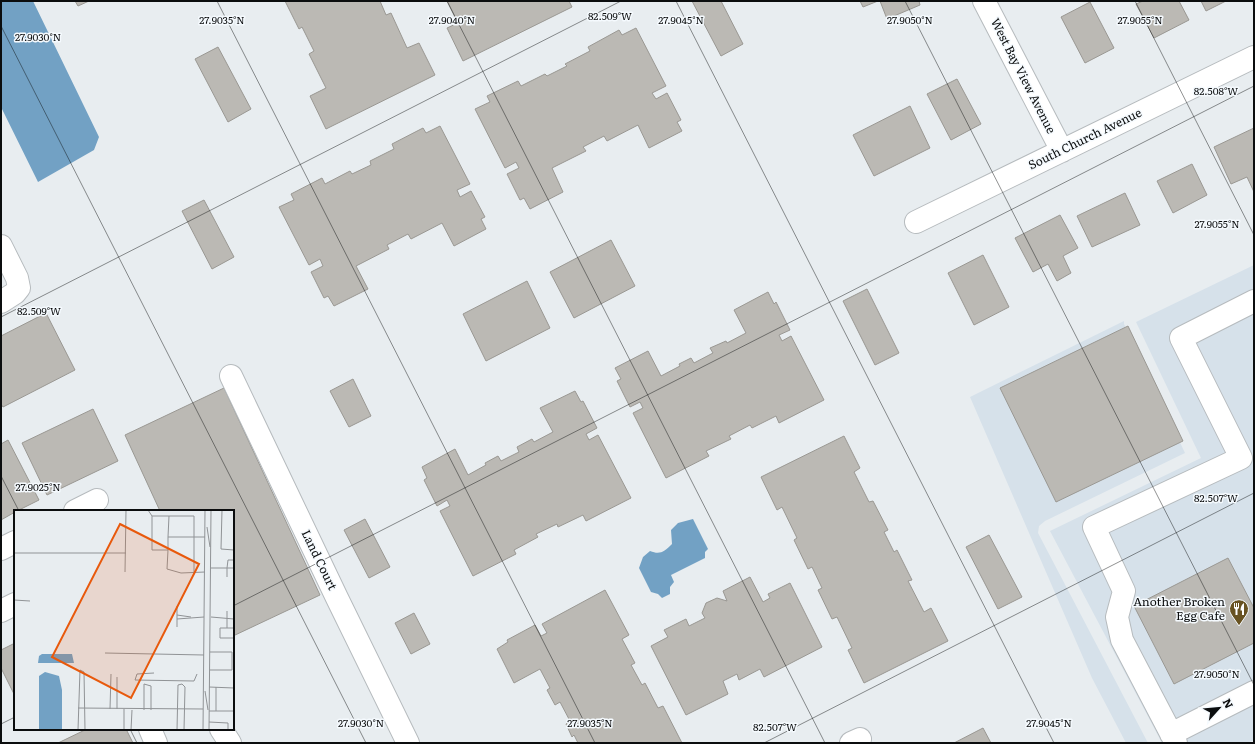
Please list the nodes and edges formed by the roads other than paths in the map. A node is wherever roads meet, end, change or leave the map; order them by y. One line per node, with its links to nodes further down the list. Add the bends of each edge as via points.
1 (984, 1): 3 (street, West Bay View Avenue)
2 (1254, 57): 3 (street, South Church Avenue)
3 (1062, 151): 4 (street, South Church Avenue)
4 (916, 222)
5 (1, 246): 7 (street, via 17,278 19,288 15,294)
6 (1254, 300): 9 (street, via 1181,338)
7 (1, 302)
8 (231, 376): 22 (street, Land Court)
9 (1248, 455): 19 (street, via 1094,527 1124,591 1117,617 1122,640)
10 (97, 500): 11 (street)
11 (77, 510)
12 (14, 542): 13 (street)
13 (1, 549)
14 (14, 604): 15 (street)
15 (1, 611)
16 (1254, 692): 19 (street)
17 (150, 730): 20 (street)
18 (223, 730): 21 (street)
19 (1173, 739)
20 (156, 743)
21 (230, 743)
22 (408, 743)

